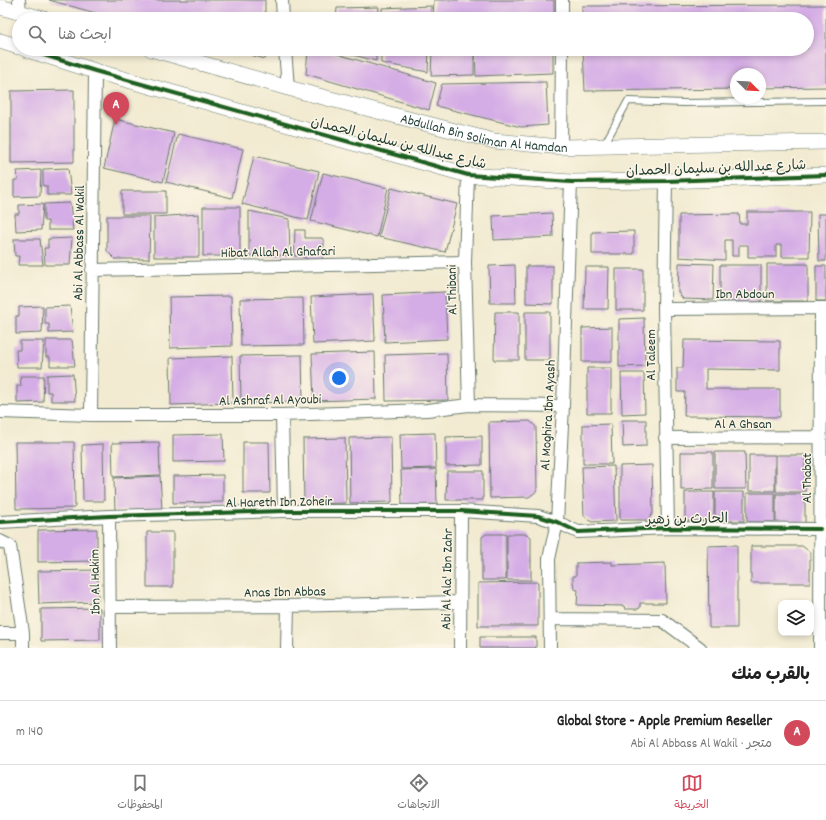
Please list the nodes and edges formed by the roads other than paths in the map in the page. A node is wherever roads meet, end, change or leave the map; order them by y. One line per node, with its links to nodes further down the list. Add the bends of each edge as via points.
1 (282, 0): 6 (street)
2 (562, 0): 7 (street)
3 (19, 6): 4 (street); 5 (street)
4 (0, 7)
5 (31, 12)
6 (283, 12)
7 (562, 12)
8 (0, 41): 9 (street)
9 (12, 45)
10 (47, 56): 14 (street, شارع عبدالله بن سليمان الحمدان)
11 (176, 56): 15 (street, Abdullah Bin Soliman Al Hamdan)
12 (286, 56): 15 (street)
13 (562, 56): 19 (street)
14 (95, 71): 20 (street, شارع عبدالله بن سليمان الحمدان); 25 (street, Abi Al Abbass Al Wakil)
15 (288, 88): 19 (street, Abdullah Bin Soliman Al Hamdan, via 494,141)
16 (826, 101): 18 (lane, via 628,101)
17 (826, 142): 18 (street, Abdullah Bin Soliman Al Hamdan)
18 (604, 147): 19 (street, Abdullah Bin Soliman Al Hamdan)
19 (561, 148)
20 (468, 174): 23 (street, شارع عبدالله بن سليمان الحمدان); 24 (street, Al Thibani)
21 (826, 175): 22 (street, شارع عبدالله بن سليمان الحمدان)
22 (666, 181): 23 (street, شارع عبدالله بن سليمان الحمدان); 27 (street, Al Taleem)
23 (571, 182): 29 (street, Al Moghira Ibn Ayash)
24 (465, 262): 25 (street, Hibat Allah Al Ghafari); 28 (street, Al Thibani)
25 (92, 270): 32 (street, Abi Al Abbass Al Wakil)
26 (824, 308): 27 (street, Ibn Abdoun); 30 (street, Al Thabat)
27 (664, 309): 35 (street, Al Taleem)
28 (469, 405): 29 (street, Al Ashraf Al Ayoubi); 33 (street, Al Ashraf Al Ayoubi, via 427,410)
29 (563, 406): 41 (street, Al Moghira Ibn Ayash)
30 (824, 408): 34 (street, Al Thabat)
31 (0, 412): 32 (street, Al Ashraf Al Ayoubi)
32 (91, 415): 33 (street, Al Ashraf Al Ayoubi)
33 (282, 415): 37 (street)
34 (821, 437): 35 (street, Al A Ghsan); 36 (street, Al Thabat)
35 (665, 438): 42 (street, Al Taleem)
36 (824, 501): 43 (street, Al Thabat)
37 (284, 511): 38 (street, Al Hareth Ibn Zoheir); 39 (street, Al Hareth Ibn Zoheir)
38 (462, 511): 41 (street, Al Hareth Ibn Zoheir, via 538,516); 45 (street, Abi Al Ala' Ibn Zahr)
39 (109, 516): 40 (street, Al Hareth Ibn Zoheir); 47 (street, Ibn Al Hakim)
40 (0, 522)
41 (557, 522): 42 (street, الحارث بن زهير, via 578,532); 48 (street, Al Moghira Ibn Ayash, via 549,558)
42 (668, 528): 43 (street, الحارث بن زهير)
43 (820, 529): 57 (street, Al Thabat)
44 (5, 544): 49 (street)
45 (460, 602): 46 (street, Anas Ibn Abbas); 54 (street, Abi Al Ala' Ibn Zahr)
46 (288, 606): 47 (street, Anas Ibn Abbas); 53 (street)
47 (110, 608): 52 (street, Ibn Al Hakim)
48 (550, 619): 55 (street, Al Moghira Ibn Ayash); 56 (street, via 662,620)
49 (23, 632): 50 (street); 51 (street)
50 (0, 633)
51 (23, 648)
52 (110, 648)
53 (288, 648)
54 (460, 648)
55 (550, 648)
56 (700, 648)
57 (820, 648)

